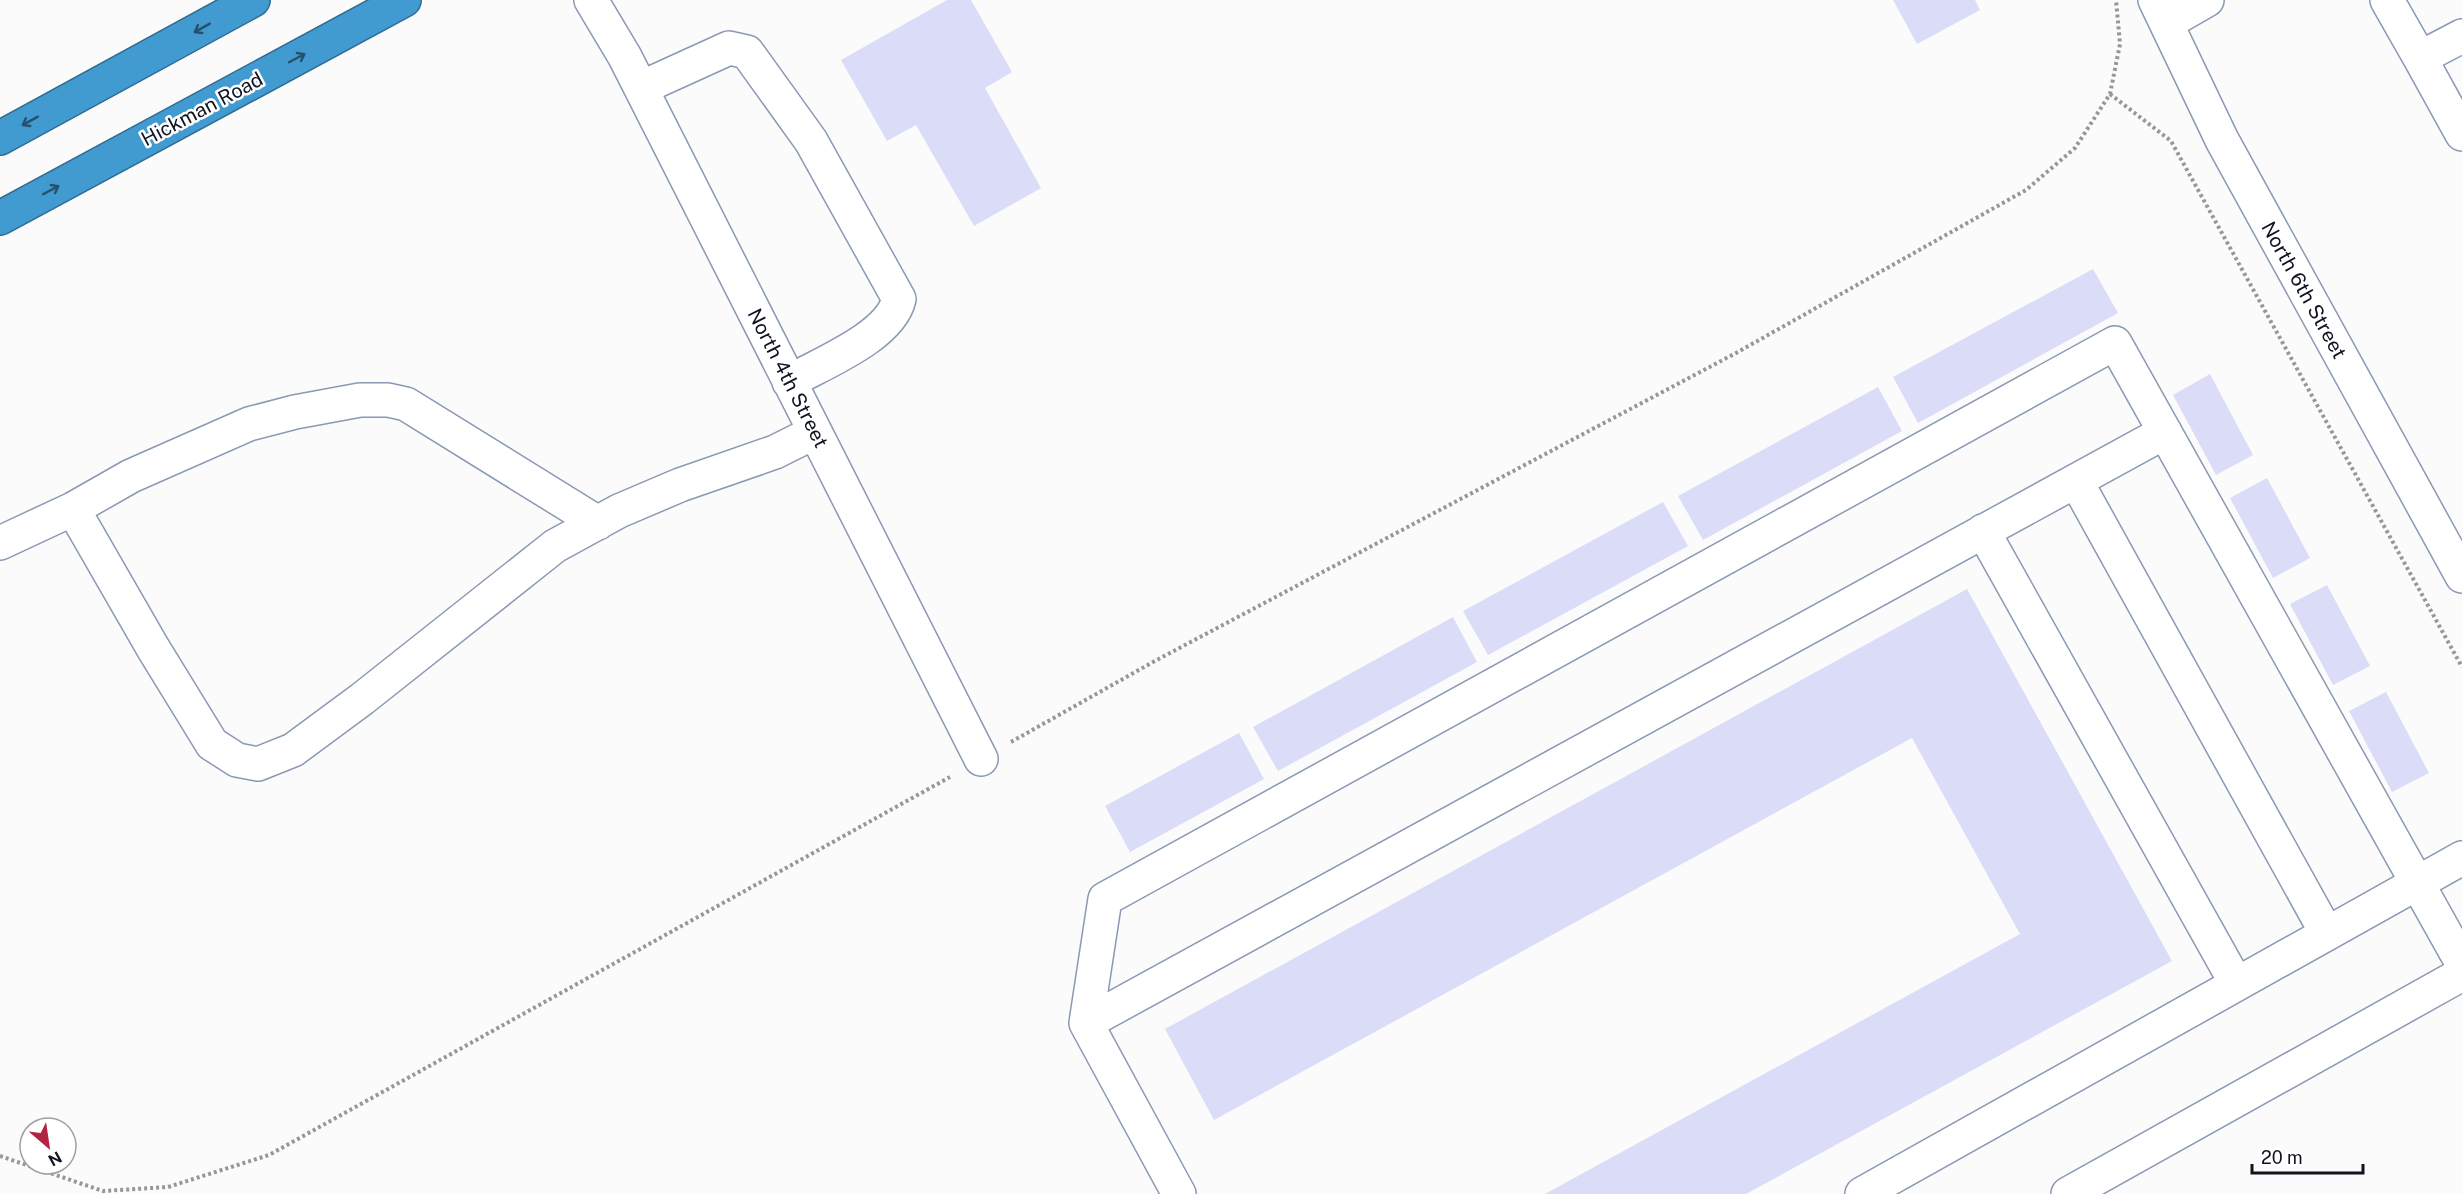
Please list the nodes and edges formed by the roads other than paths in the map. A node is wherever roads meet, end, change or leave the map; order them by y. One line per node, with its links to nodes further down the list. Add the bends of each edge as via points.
1 (253, 0): 11 (highway, one-way to 11)
2 (404, 0): 12 (highway, Hickman Road, one-way to 2)
3 (591, 0): 9 (street, North 4th Street)
4 (2207, 0): 6 (street)
5 (2387, 0): 8 (street)
6 (2161, 11): 21 (street, North 6th Street, via 2222,140)
7 (2462, 36): 8 (street)
8 (2420, 58): 10 (street)
9 (641, 88): 13 (street, North 4th Street); 13 (street, via 729,48 747,52 811,141 898,299 896,311 872,336)
10 (2462, 134)
11 (0, 138)
12 (0, 218)
13 (789, 382): 14 (street, North 4th Street)
14 (815, 432): 18 (street, via 775,452 680,484); 22 (street, North 4th Street)
15 (2165, 432): 16 (street); 24 (street); 29 (street, via 2115,343 1105,899)
16 (2076, 481): 19 (street); 25 (street)
17 (73, 509): 18 (street, via 131,476 249,424 360,400 388,400 406,404); 18 (street, via 212,744 237,760 258,764 293,750 555,546); 20 (street)
18 (598, 523)
19 (1983, 531): 28 (street); 29 (street)
20 (0, 543)
21 (2462, 576)
22 (981, 759)
23 (2462, 858): 24 (street)
24 (2417, 882): 25 (street); 26 (street)
25 (2326, 932): 28 (street)
26 (2462, 963)
27 (2462, 974): 32 (street)
28 (2236, 983): 31 (street)
29 (1086, 1023): 30 (street)
30 (1179, 1194)
31 (1862, 1194)
32 (2068, 1194)

